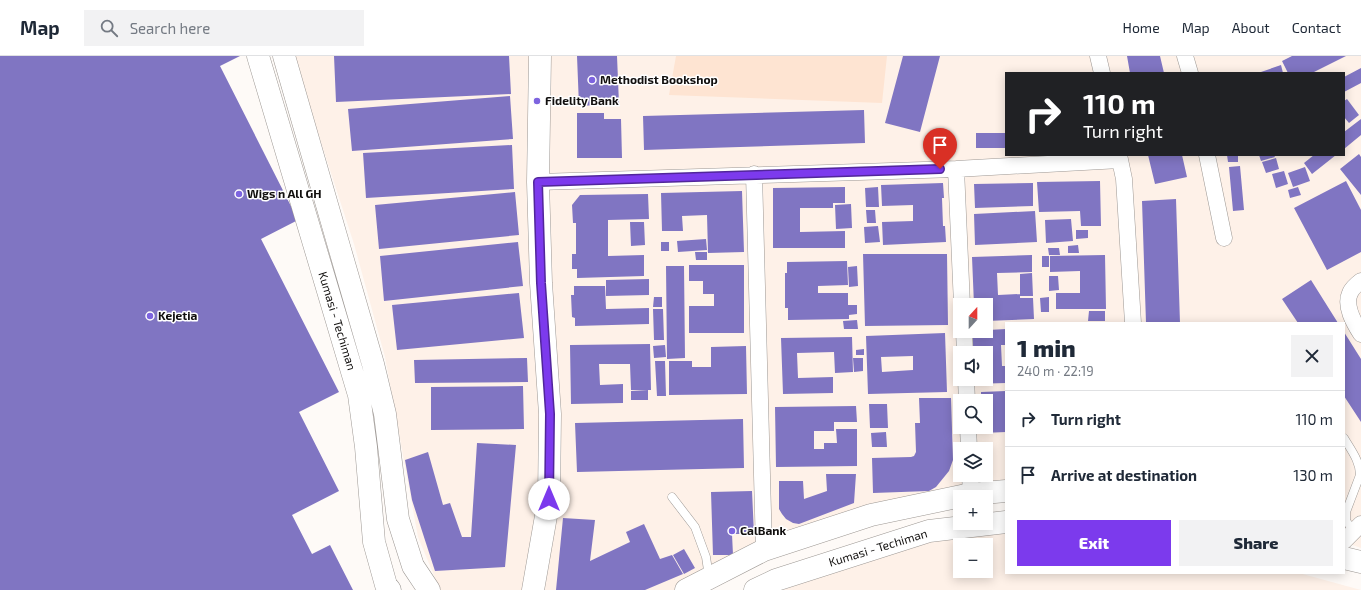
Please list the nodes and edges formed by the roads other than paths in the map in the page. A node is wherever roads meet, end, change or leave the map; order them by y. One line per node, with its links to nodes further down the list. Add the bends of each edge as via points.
1 (258, 56): 28 (main road, Kumasi - Techiman, via 359,395 374,542 386,585)
2 (284, 56): 29 (main road, via 373,364 385,414 398,519 413,566)
3 (540, 56): 12 (main road)
4 (1098, 56): 6 (street)
5 (1185, 56): 7 (street)
6 (1102, 72)
7 (1190, 72)
8 (1207, 156): 13 (street)
9 (1120, 157): 10 (street); 16 (street, via 1124,179)
10 (956, 169): 11 (street); 15 (street)
11 (754, 174): 12 (street); 24 (street)
12 (538, 182): 30 (main road, via 541,283 550,414 549,499)
13 (1224, 238)
14 (1361, 281): 17 (street, via 1350,292 1348,307)
15 (962, 298)
16 (1133, 322)
17 (1361, 334)
18 (1345, 440): 23 (lane, via 1360,469 1346,512 1346,521)
19 (971, 484): 20 (main road); 24 (main road)
20 (1005, 491)
21 (672, 498): 27 (lane, via 695,527 706,557)
22 (1005, 522): 32 (main road, Kumasi - Techiman, via 929,531 776,580)
23 (1353, 532)
24 (764, 550): 27 (main road)
25 (1345, 558): 26 (main road)
26 (1361, 562)
27 (709, 578): 31 (main road)
28 (390, 590)
29 (429, 590)
30 (533, 590)
31 (686, 590)
32 (755, 590)

